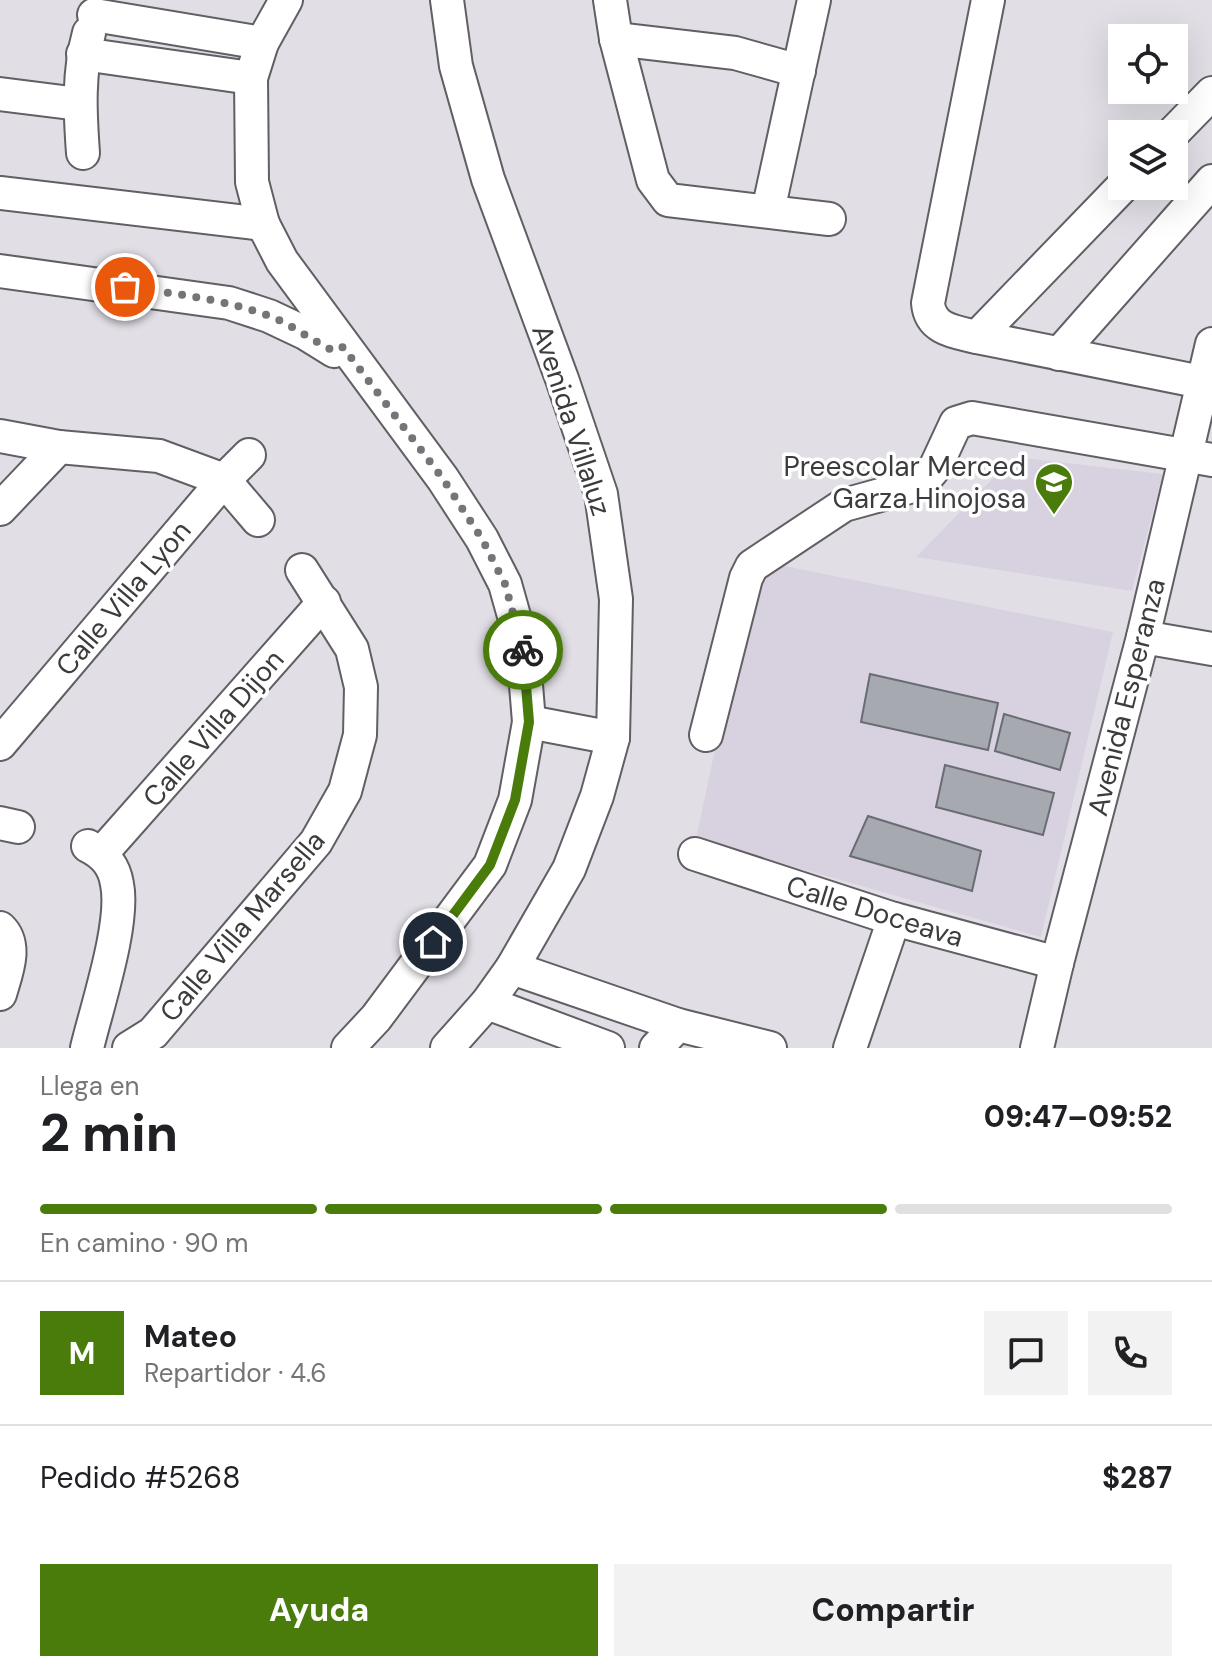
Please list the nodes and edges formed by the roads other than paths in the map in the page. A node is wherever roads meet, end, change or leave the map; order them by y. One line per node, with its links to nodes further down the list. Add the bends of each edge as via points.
1 (286, 0): 8 (street)
2 (447, 0): 42 (street, Avenida Villaluz, via 456,66 488,179 601,494 616,599)
3 (610, 0): 7 (street)
4 (814, 0): 10 (street)
5 (988, 0): 24 (street, via 928,303 933,321 943,328)
6 (98, 8): 8 (street); 9 (street)
7 (616, 39): 10 (street, via 735,53); 20 (street, via 653,180 668,200)
8 (262, 43): 11 (street)
9 (83, 54): 11 (street); 14 (street)
10 (799, 71): 20 (street)
11 (251, 78): 22 (street, via 252,182)
12 (1212, 93): 15 (street)
13 (0, 94): 14 (street)
14 (79, 104): 16 (street)
15 (1186, 120)
16 (83, 153)
17 (1212, 181): 27 (street)
18 (0, 193): 22 (street)
19 (1109, 200): 24 (street)
20 (768, 211): 21 (street)
21 (829, 219)
22 (263, 224): 26 (street)
23 (0, 271): 26 (street, via 229,303)
24 (977, 337): 27 (street)
25 (1212, 344): 28 (street, Avenida Esperanza)
26 (334, 346): 40 (street, via 443,479 482,539 505,584 523,648)
27 (1059, 354): 28 (street)
28 (1208, 383): 32 (street, Avenida Esperanza)
29 (0, 436): 30 (street)
30 (59, 447): 33 (street, via 159,456); 34 (street)
31 (249, 455): 33 (street, Calle Villa Lyon)
32 (1199, 458): 38 (street, Avenida Esperanza); 41 (street, via 972,418 956,423 926,478 844,505 752,566)
33 (224, 480): 35 (street); 43 (street, Calle Villa Lyon)
34 (0, 509)
35 (258, 520)
36 (302, 570): 37 (street, Calle Villa Marsella)
37 (324, 602): 53 (street, Calle Villa Dijon, via 95,850 110,864 117,883 119,917); 54 (street, Calle Villa Marsella, via 352,649 361,687 360,735 345,791 316,842 153,1033)
38 (1143, 637): 39 (street); 47 (street, Avenida Esperanza)
39 (1212, 649)
40 (529, 722): 42 (street); 55 (street, via 515,800 490,865)
41 (706, 735)
42 (613, 738): 48 (street, Avenida Villaluz, via 569,869)
43 (0, 744)
44 (695, 854): 45 (street, Calle Doceava)
45 (894, 919): 47 (street, Calle Doceava); 59 (street)
46 (0, 928): 49 (street, via 9,959)
47 (1057, 963): 60 (street, Avenida Esperanza)
48 (512, 968): 50 (street, Avenida Villaluz); 51 (street)
49 (0, 994)
50 (487, 1003): 56 (street, Avenida Villaluz); 57 (street)
51 (678, 1025): 52 (street); 58 (street)
52 (764, 1047)
53 (87, 1048)
54 (129, 1048)
55 (348, 1048)
56 (447, 1048)
57 (608, 1048)
58 (656, 1048)
59 (850, 1048)
60 (1037, 1048)

